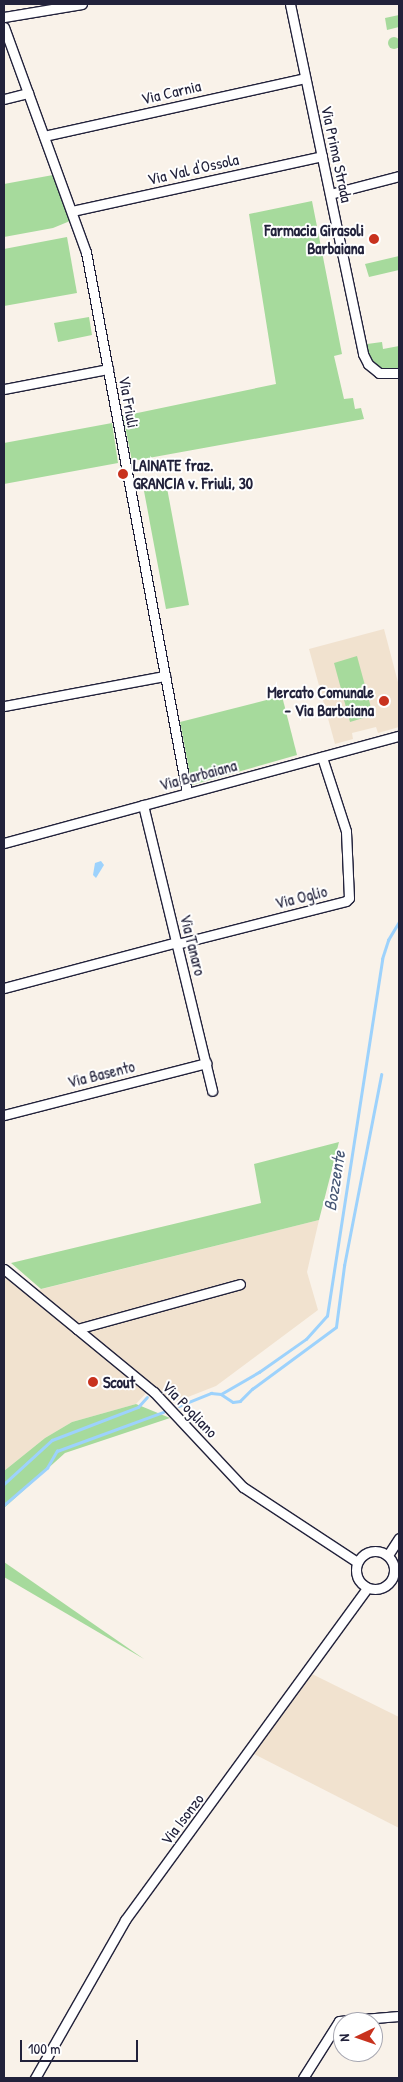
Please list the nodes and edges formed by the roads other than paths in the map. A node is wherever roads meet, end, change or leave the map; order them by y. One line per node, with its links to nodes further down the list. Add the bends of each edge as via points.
1 (82, 4): 3 (street)
2 (290, 4): 5 (street, Via Prima Strada)
3 (4, 17)
4 (4, 27): 6 (street, Via Friuli)
5 (305, 78): 8 (street, Via Carnia); 9 (street, Via Prima Strada)
6 (28, 93): 7 (street); 8 (street, Via Friuli)
7 (4, 99)
8 (44, 136): 12 (street, Via Friuli)
9 (322, 156): 11 (street, Via Prima Strada); 12 (street, Via Val d'Ossola)
10 (399, 176): 11 (street)
11 (330, 194): 14 (street, Via Prima Strada, via 363,354 368,364 379,373)
12 (72, 212): 13 (street, Via Friuli, via 86,252)
13 (108, 369): 15 (street); 16 (street, Via Friuli)
14 (399, 373)
15 (4, 389)
16 (165, 676): 17 (street); 20 (street, Via Friuli)
17 (4, 706)
18 (399, 736): 19 (street, Via Barbaiana)
19 (322, 757): 20 (street, Via Barbaiana); 23 (street, Via Oglio, via 346,831 349,898)
20 (187, 793): 21 (street, Via Barbaiana)
21 (143, 805): 22 (street, Via Barbaiana); 23 (street, Via Tanaro)
22 (4, 843)
23 (177, 943): 24 (street); 25 (street, Via Tanaro)
24 (4, 988)
25 (206, 1063): 26 (street, Via Tanaro); 27 (street, Via Basento)
26 (212, 1091)
27 (4, 1114)
28 (4, 1270): 30 (street, Via Pogliano)
29 (240, 1284): 30 (street)
30 (77, 1329): 33 (street, Via Pogliano, via 154,1392 243,1487)
31 (399, 1538): 32 (street)
32 (388, 1555): 33 (street, via 376,1550 368,1552); 34 (street)
33 (357, 1562): 35 (street, via 357,1577)
34 (397, 1572): 35 (street, via 382,1588)
35 (367, 1588): 37 (street, Via Isonzo, via 125,1920)
36 (399, 2016): 38 (street, via 339,2021)
37 (35, 2078)
38 (303, 2078)

